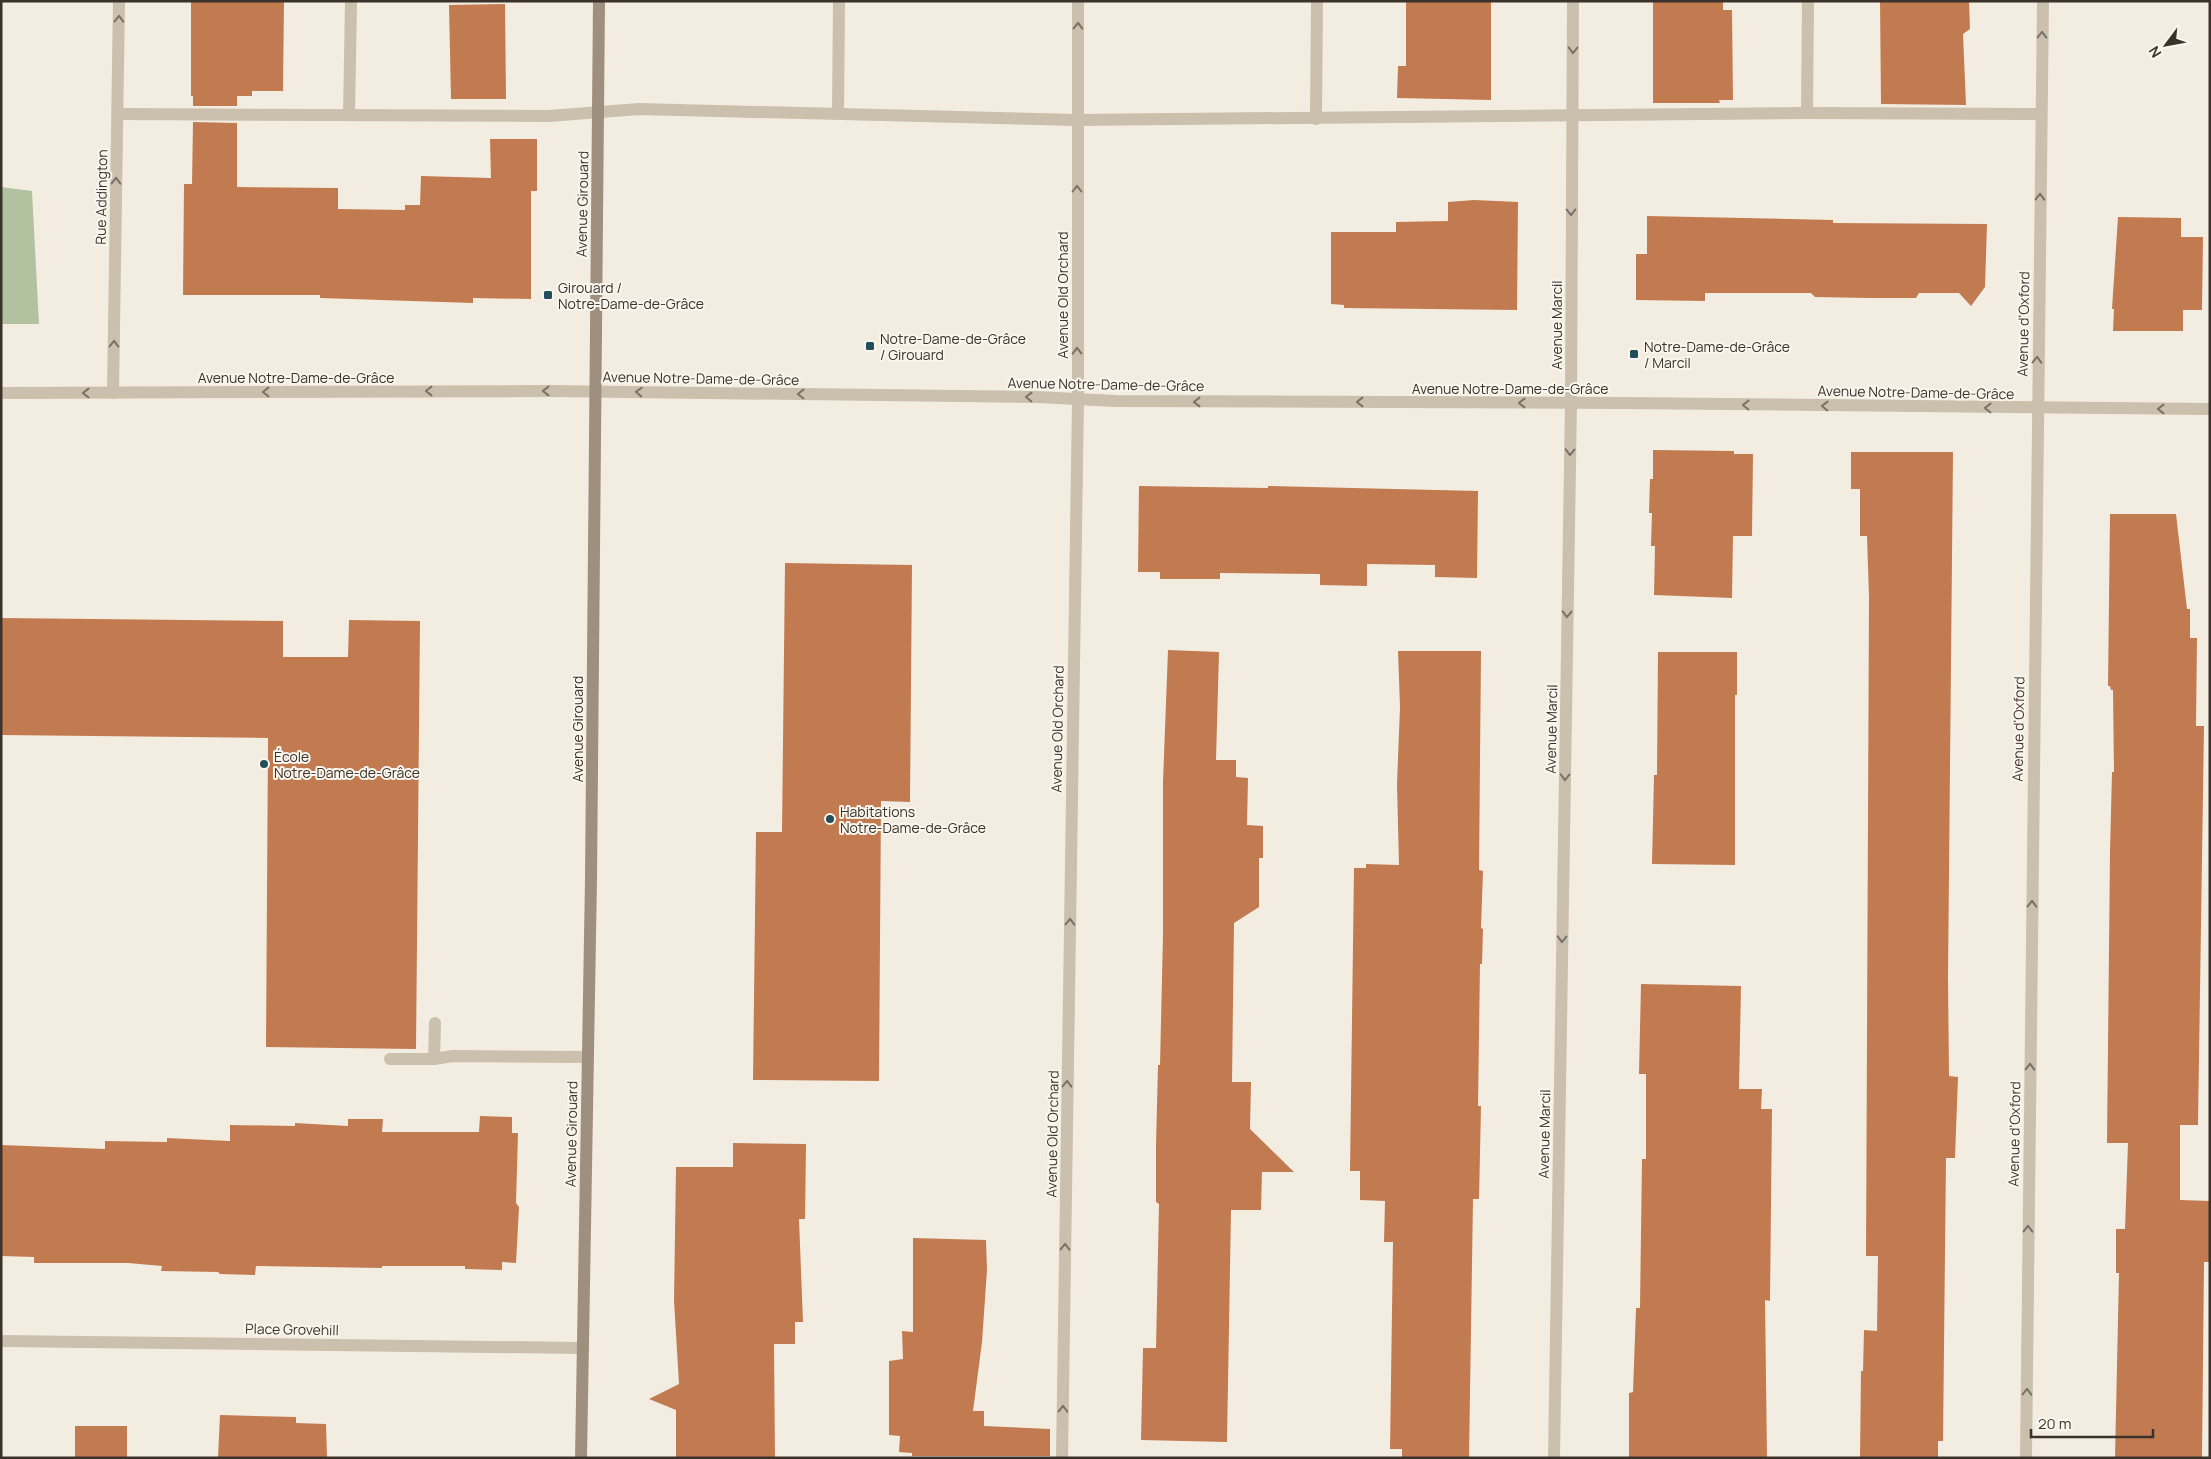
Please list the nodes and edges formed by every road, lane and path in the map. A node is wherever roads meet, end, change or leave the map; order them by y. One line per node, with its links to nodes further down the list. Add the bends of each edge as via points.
1 (119, 1): 13 (street, Rue Addington, one-way to 1)
2 (351, 1): 15 (street)
3 (599, 1): 10 (street, Avenue Girouard)
4 (839, 1): 11 (street)
5 (1078, 1): 18 (street, Avenue Old Orchard, one-way to 5)
6 (1317, 1): 17 (street)
7 (1573, 1): 16 (street, Avenue Marcil, one-way to 16)
8 (1808, 1): 12 (street)
9 (2043, 1): 14 (street, Avenue d'Oxford, one-way to 9)
10 (598, 112): 11 (street, via 639,109); 15 (street, via 549,116); 19 (street, Avenue Girouard)
11 (838, 112): 18 (street)
12 (1807, 113): 14 (street); 16 (street)
13 (118, 114): 15 (street); 21 (street, Rue Addington, one-way to 13)
14 (2042, 114): 24 (street, Avenue d'Oxford, one-way to 14)
15 (348, 115)
16 (1572, 115): 17 (street); 23 (street, Avenue Marcil, one-way to 23)
17 (1316, 119): 18 (street)
18 (1076, 120): 22 (street, Avenue Old Orchard, one-way to 18)
19 (595, 391): 21 (street, Avenue Notre-Dame-de-Grâce, one-way to 21); 22 (street, Avenue Notre-Dame-de-Grâce, one-way to 19); 27 (street, Avenue Girouard)
20 (1, 392): 21 (street, Avenue Notre-Dame-de-Grâce, one-way to 20)
21 (113, 393)
22 (1078, 400): 23 (street, Avenue Notre-Dame-de-Grâce, one-way to 22); 33 (street, Avenue Old Orchard, one-way to 22)
23 (1571, 403): 24 (street, Avenue Notre-Dame-de-Grâce, one-way to 23); 34 (street, Avenue Marcil, one-way to 34)
24 (2036, 408): 25 (street, Avenue Notre-Dame-de-Grâce, one-way to 24); 35 (street, Avenue d'Oxford, one-way to 24)
25 (2210, 410)
26 (435, 1023): 29 (street)
27 (588, 1057): 29 (street, via 453,1056); 31 (street, Avenue Girouard)
28 (390, 1059): 29 (street)
29 (434, 1059)
30 (1, 1341): 31 (street, Place Grovehill)
31 (582, 1348): 32 (street, Avenue Girouard)
32 (581, 1458)
33 (1062, 1458)
34 (1554, 1458)
35 (2026, 1458)

